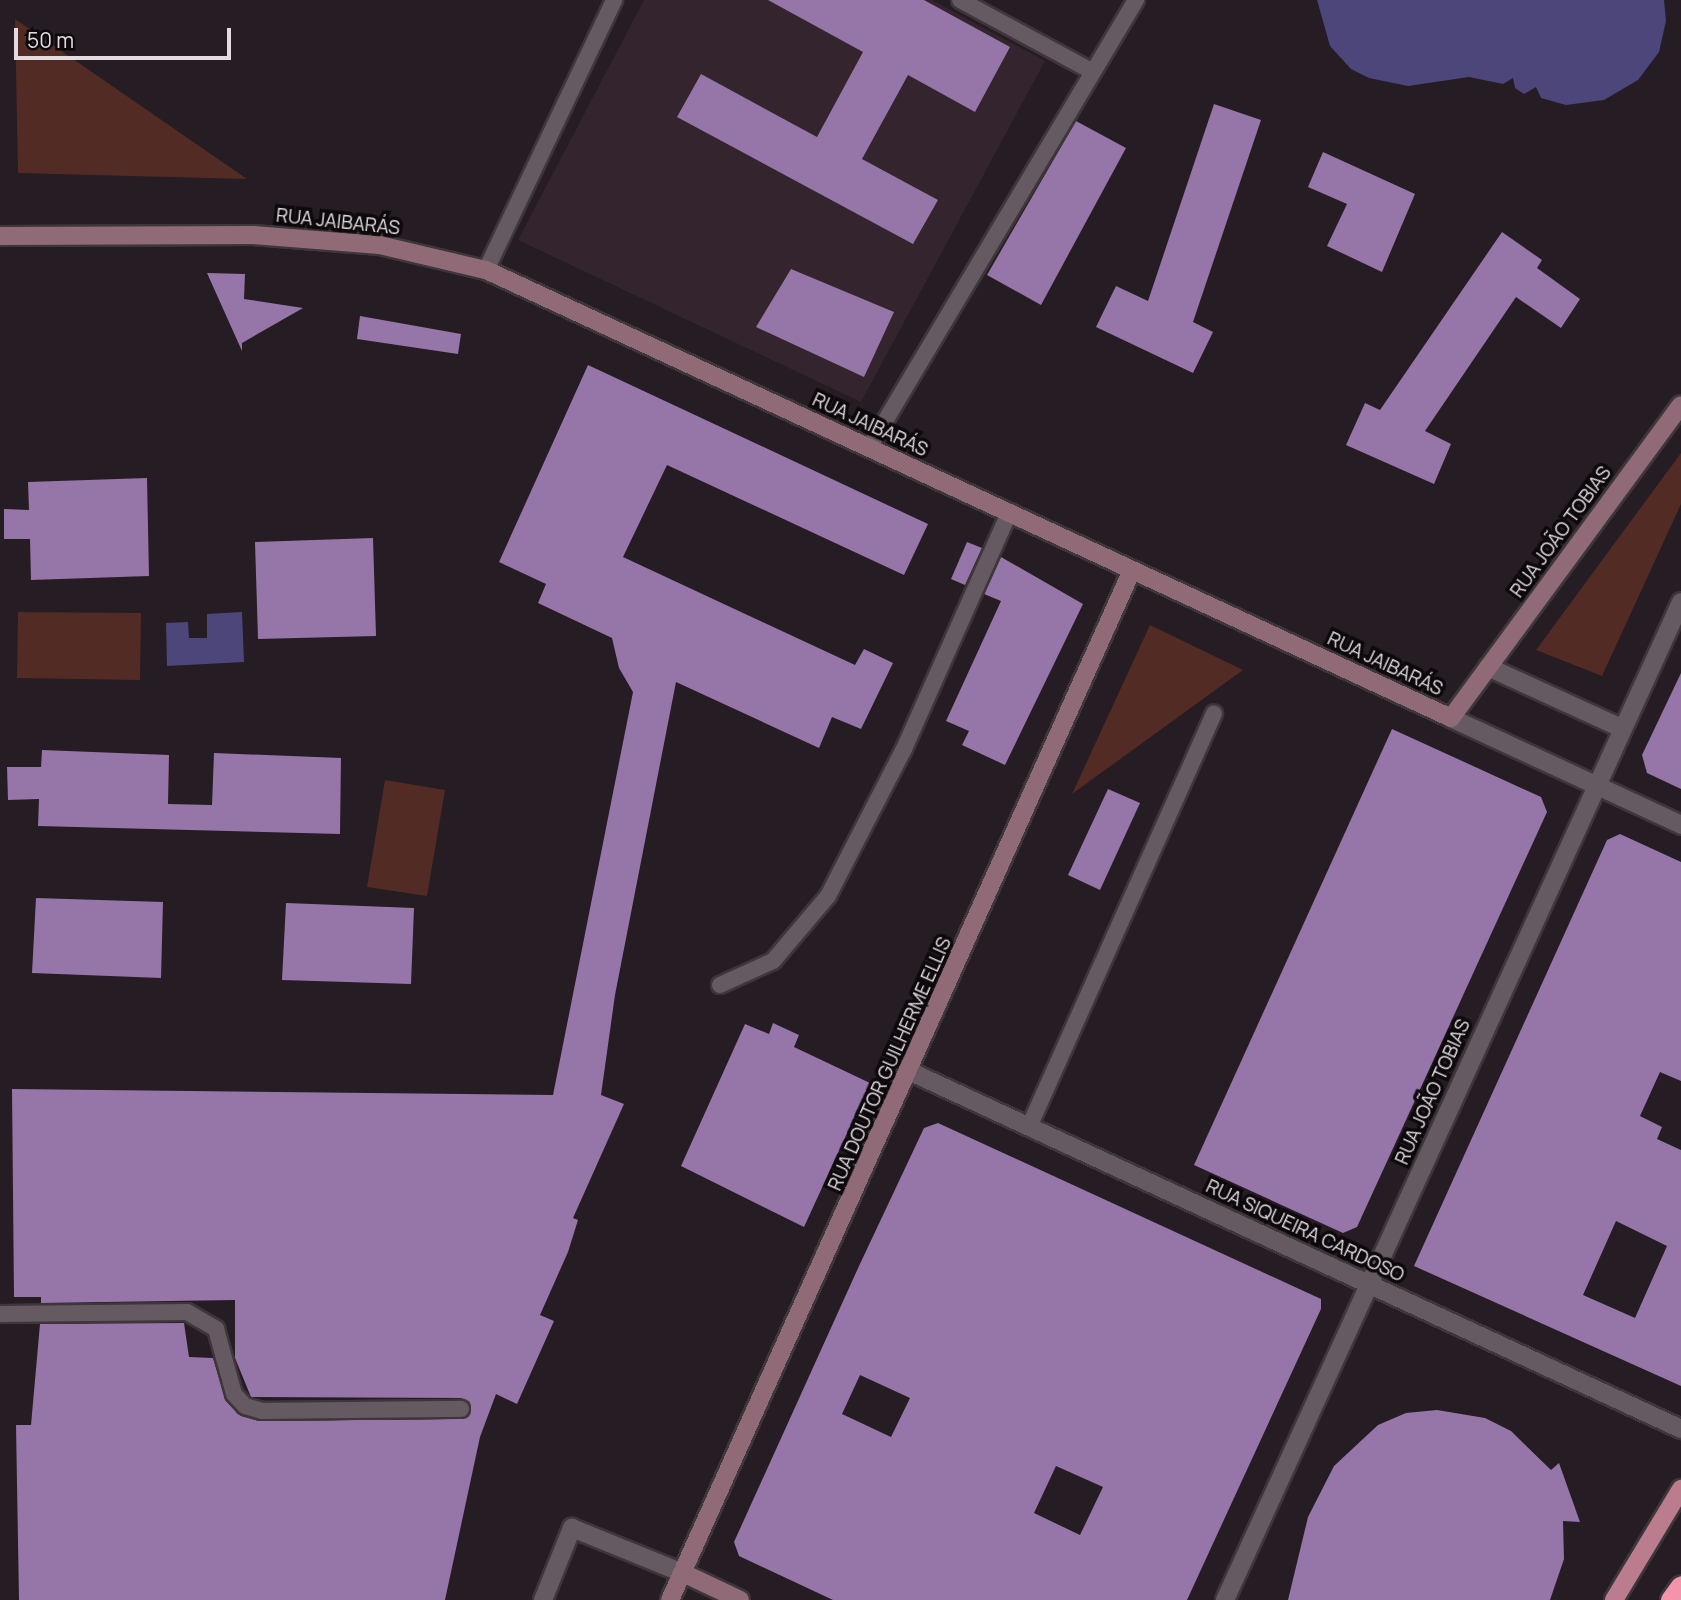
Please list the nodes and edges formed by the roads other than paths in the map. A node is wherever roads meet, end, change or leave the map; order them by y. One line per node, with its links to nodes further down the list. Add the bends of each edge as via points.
1 (614, 0): 6 (lane)
2 (960, 0): 4 (lane)
3 (1136, 0): 4 (lane)
4 (1093, 72): 8 (lane)
5 (0, 236): 6 (street, RUA JAIBARÁS, via 253,235 380,245)
6 (486, 270): 8 (street, RUA JAIBARÁS)
7 (1681, 405): 12 (street, RUA JOÃO TOBIAS)
8 (869, 448): 9 (street, RUA JAIBARÁS)
9 (1009, 513): 10 (street, RUA JAIBARÁS); 18 (lane, via 904,749 828,897 772,961)
10 (1132, 570): 14 (street, RUA JAIBARÁS); 19 (street, RUA DOUTOR GUILHERME ELLIS)
11 (1681, 602): 15 (street, RUA JOÃO TOBIAS)
12 (1488, 667): 14 (street, RUA JOÃO TOBIAS); 15 (street)
13 (1214, 714): 20 (lane)
14 (1451, 718): 16 (street, RUA JAIBARÁS)
15 (1621, 729): 16 (street, RUA JOÃO TOBIAS)
16 (1595, 785): 17 (street, RUA JAIBARÁS); 21 (street, RUA JOÃO TOBIAS)
17 (1681, 825)
18 (720, 985)
19 (911, 1072): 20 (street, RUA SIQUEIRA CARDOSO); 26 (street, RUA DOUTOR GUILHERME ELLIS)
20 (1029, 1127): 21 (street, RUA SIQUEIRA CARDOSO)
21 (1369, 1284): 24 (street, RUA SIQUEIRA CARDOSO); 31 (street, RUA JOÃO TOBIAS)
22 (0, 1314): 23 (lane, via 187,1312 216,1329 234,1394 245,1406 262,1411)
23 (461, 1409)
24 (1681, 1429)
25 (1681, 1489): 32 (main road)
26 (683, 1573): 28 (street, via 572,1528); 29 (street, RUA DOUTOR GUILHERME ELLIS); 30 (street)
27 (1681, 1586): 33 (highway)
28 (543, 1600)
29 (670, 1600)
30 (740, 1600)
31 (1225, 1600)
32 (1614, 1600)
33 (1671, 1600)

